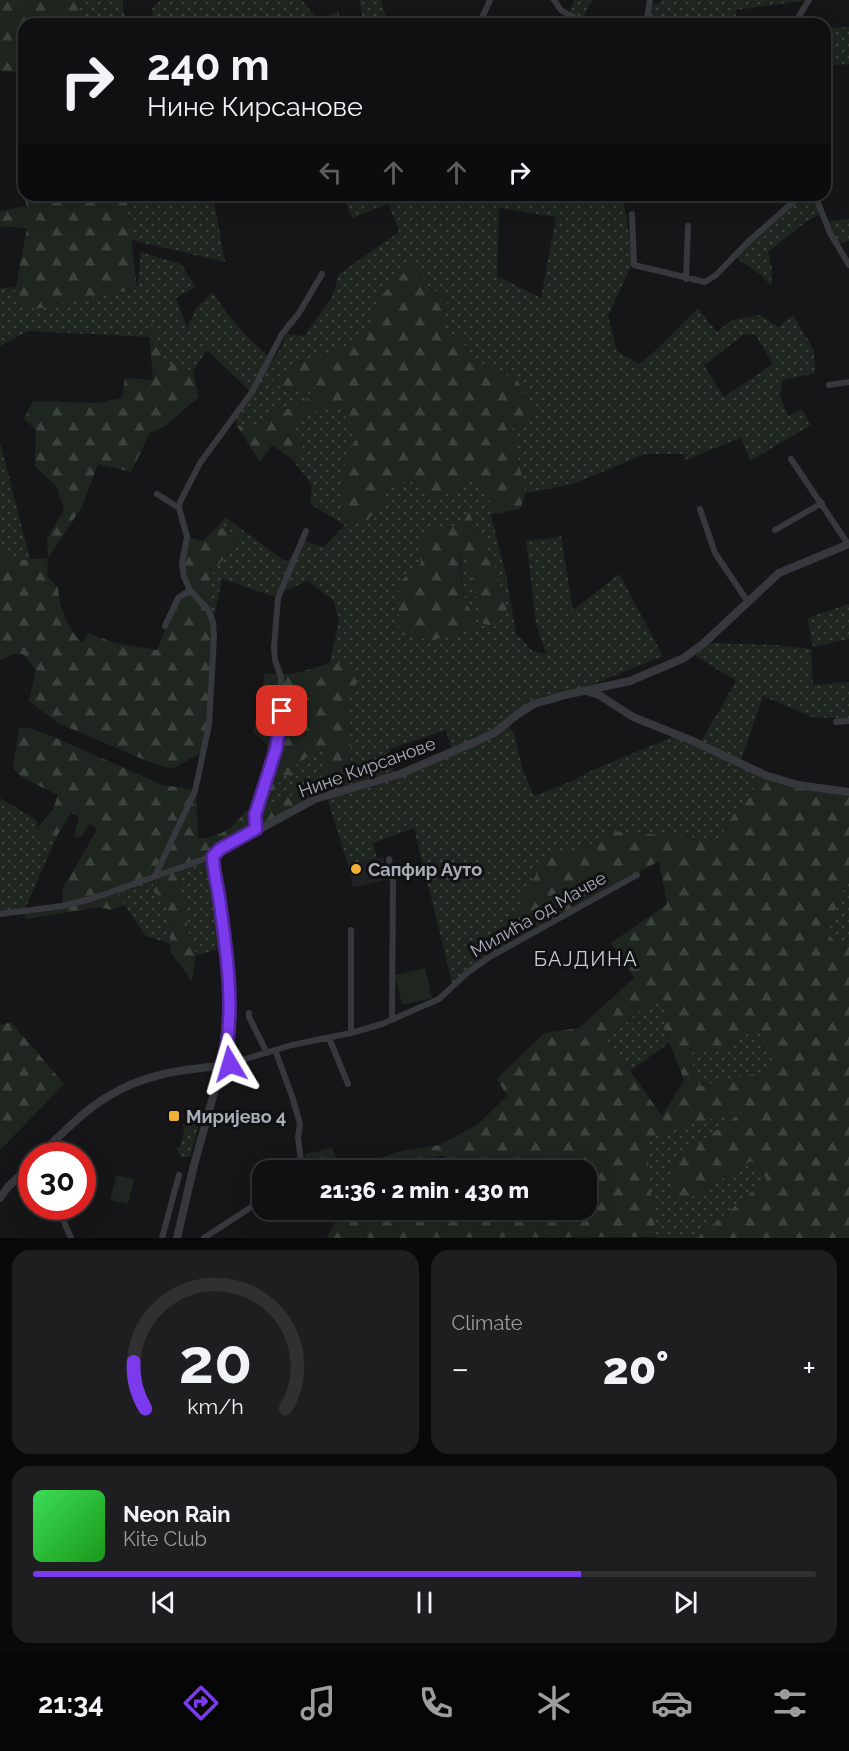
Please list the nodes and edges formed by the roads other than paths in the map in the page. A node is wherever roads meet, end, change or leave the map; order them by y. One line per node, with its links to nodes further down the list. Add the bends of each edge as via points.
1 (489, 0): 5 (street)
2 (554, 0): 6 (street)
3 (650, 0): 7 (street)
4 (809, 0): 8 (street)
5 (482, 18)
6 (575, 18)
7 (647, 18)
8 (798, 18)
9 (794, 201): 15 (street, via 712,279)
10 (818, 201): 13 (street, via 830,233)
11 (632, 214): 15 (street, via 634,265)
12 (688, 225): 15 (street)
13 (849, 265)
14 (322, 274): 21 (street, via 282,334 252,392 200,463)
15 (686, 279)
16 (849, 382): 17 (street)
17 (829, 385)
18 (791, 459): 20 (street)
19 (157, 494): 21 (street)
20 (822, 503): 23 (street); 25 (street)
21 (179, 508): 26 (street, via 188,537 182,563)
22 (700, 509): 27 (street, via 715,553)
23 (776, 530)
24 (306, 531): 33 (street, via 278,598 274,647 281,677 281,722 255,815)
25 (849, 544): 27 (street, Нине Кирсанове, via 783,571)
26 (190, 590): 28 (street, via 178,598); 37 (street, via 213,622 209,725 195,791)
27 (748, 602): 29 (street, Нине Кирсанове, via 684,658 630,681)
28 (165, 626)
29 (582, 691): 32 (street, via 599,695 633,717 765,775 798,785); 33 (street, Нине Кирсанове, via 534,704 495,733 425,765 326,795)
30 (849, 721): 31 (street)
31 (836, 722)
32 (849, 792)
33 (256, 829): 34 (street, Нине Кирсанове)
34 (213, 856): 37 (street, Нине Кирсанове); 46 (street, via 228,991 227,1042)
35 (389, 859): 41 (street, via 393,882)
36 (637, 875): 41 (street, Милића од Мачве, via 498,951 435,1001)
37 (155, 876): 38 (street, Нине Кирсанове, via 75,904)
38 (0, 914)
39 (351, 930): 42 (street)
40 (249, 1013): 45 (street)
41 (392, 1019): 42 (street, Милића од Мачве)
42 (351, 1034): 43 (street, Милића од Мачве)
43 (329, 1038): 44 (street, Милића од Мачве); 47 (street)
44 (275, 1050): 45 (street, Милића од Мачве); 49 (street, via 300,1124)
45 (267, 1053): 46 (street, Милића од Мачве)
46 (222, 1066): 48 (street, via 153,1076 124,1087 88,1111); 57 (street)
47 (348, 1084)
48 (54, 1142)
49 (300, 1160)
50 (179, 1175): 56 (street)
51 (18, 1177): 52 (street)
52 (0, 1198)
53 (252, 1207): 58 (street)
54 (63, 1220): 55 (street)
55 (71, 1238)
56 (162, 1238)
57 (177, 1238)
58 (204, 1238)

